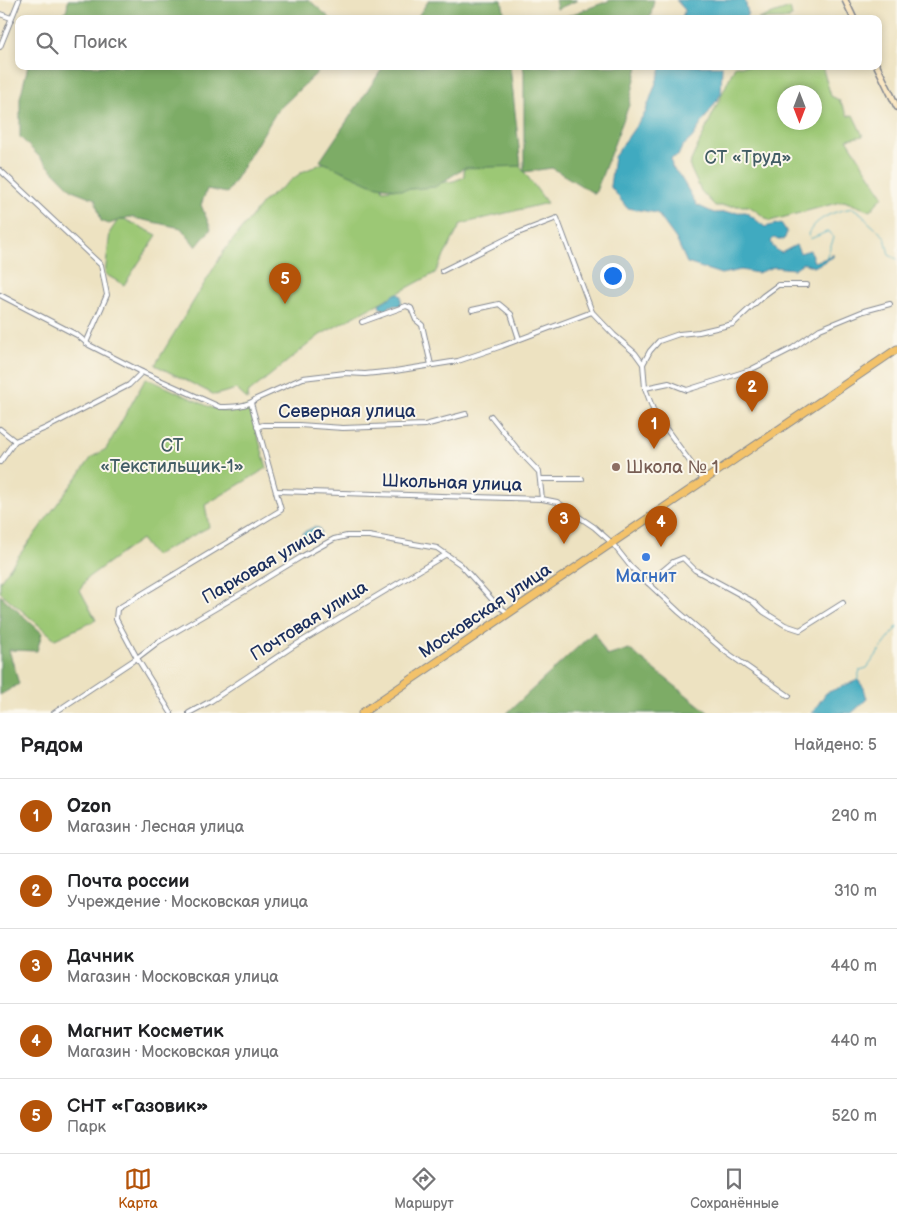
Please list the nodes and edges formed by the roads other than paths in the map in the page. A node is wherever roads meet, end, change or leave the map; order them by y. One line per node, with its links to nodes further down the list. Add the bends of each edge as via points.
1 (19, 0): 5 (street)
2 (845, 0): 4 (main road)
3 (0, 14): 5 (street)
4 (852, 15)
5 (11, 18): 6 (street)
6 (0, 47)
7 (879, 70): 8 (main road)
8 (897, 106)
9 (0, 170): 18 (street, via 102,265 107,295)
10 (442, 271): 15 (street, via 518,233 557,218)
11 (808, 285): 20 (street, via 778,285 733,324 659,341)
12 (0, 295): 18 (street)
13 (890, 304): 23 (street, via 820,330 750,370 687,390 669,383)
14 (472, 310): 17 (street, via 499,304 511,314)
15 (592, 312): 17 (street); 20 (street)
16 (362, 322): 21 (street, via 406,306 410,308 422,325)
17 (519, 339): 21 (street, via 458,361)
18 (86, 343): 22 (street)
19 (897, 349): 33 (highway, Московская улица)
20 (643, 364): 23 (street)
21 (431, 365): 24 (street, via 303,378)
22 (142, 372): 24 (street, via 220,407); 29 (street, via 129,385)
23 (645, 388): 33 (street, via 654,412)
24 (251, 403): 27 (street)
25 (466, 414): 27 (street, Северная улица, via 425,425 343,428 263,424)
26 (491, 416): 31 (street, via 539,472)
27 (257, 427): 34 (street)
28 (0, 429): 29 (street)
29 (15, 441): 30 (street)
30 (0, 462)
31 (540, 479): 32 (street); 35 (street)
32 (582, 479)
33 (704, 481): 36 (highway, Московская улица)
34 (276, 491): 35 (street, Школьная улица); 41 (street, via 281,510 117,609 116,618)
35 (542, 499): 36 (street, Школьная улица, via 557,502 576,514)
36 (612, 544): 38 (street, Школьная улица); 40 (highway, Московская улица)
37 (445, 555): 40 (street, Парковая улица, via 460,564); 41 (street, Парковая улица, via 437,548 369,536 334,539 158,642); 45 (street, Почтовая улица)
38 (648, 583): 39 (street, via 682,558 695,570 738,592 785,625 800,630); 42 (street, Школьная улица, via 726,652)
39 (844, 602)
40 (508, 613): 46 (highway, Московская улица)
41 (138, 658): 43 (street, Парковая улица); 44 (street)
42 (789, 696)
43 (54, 713)
44 (171, 713)
45 (190, 713)
46 (362, 713)

